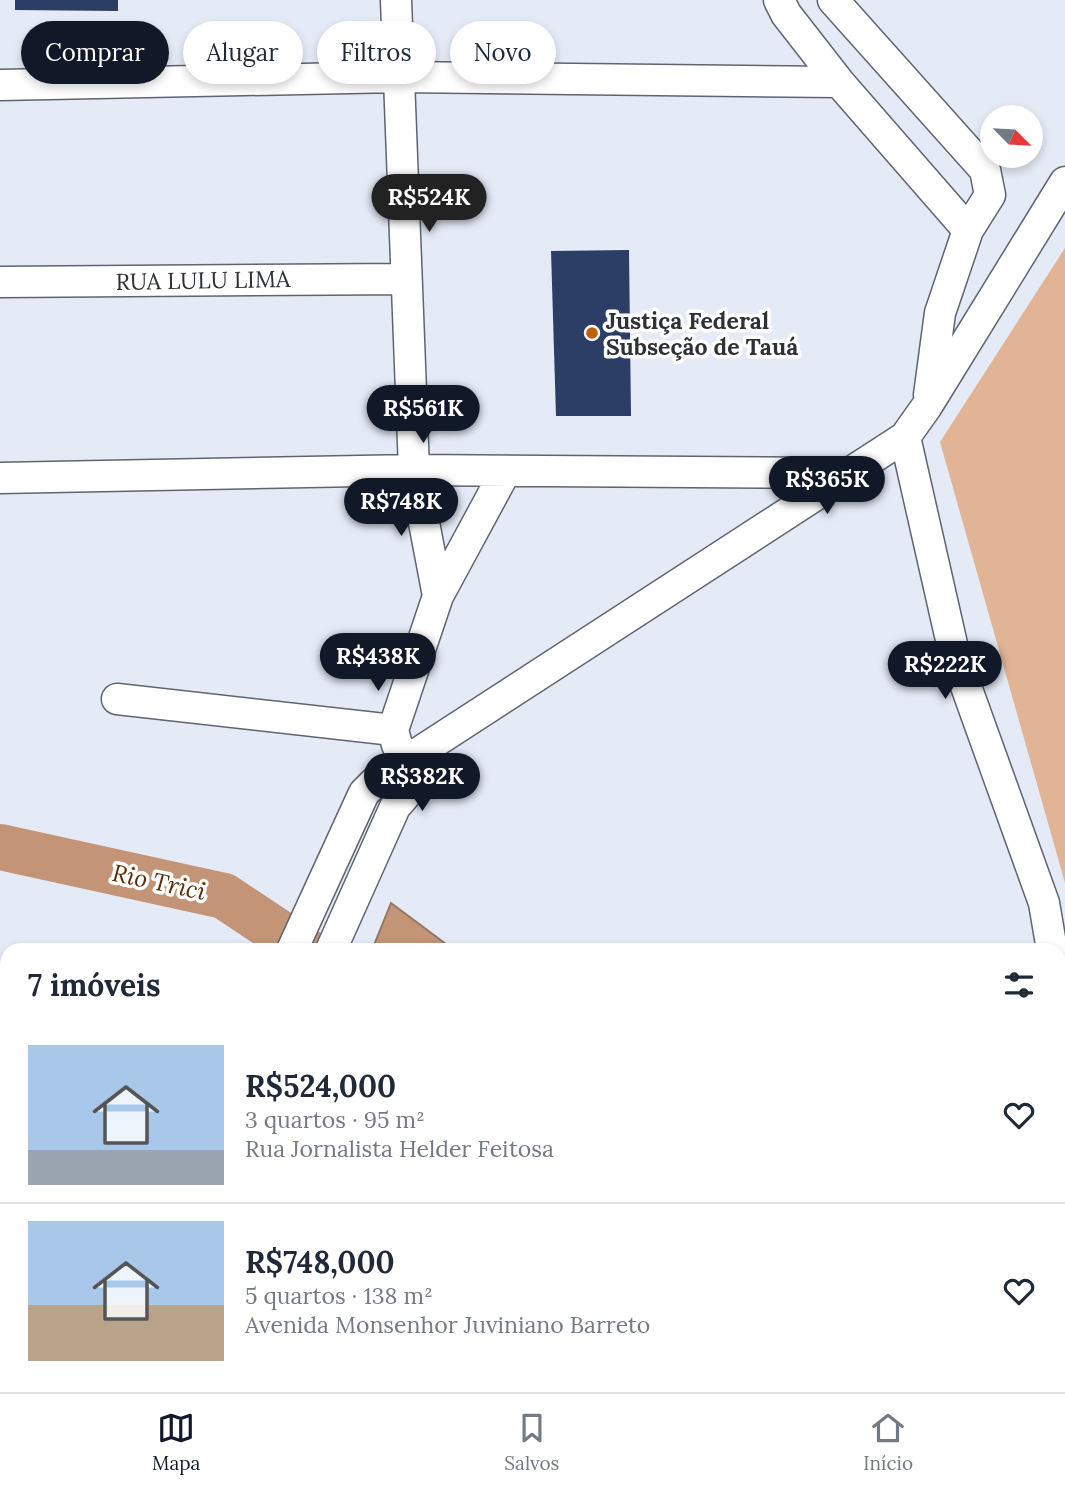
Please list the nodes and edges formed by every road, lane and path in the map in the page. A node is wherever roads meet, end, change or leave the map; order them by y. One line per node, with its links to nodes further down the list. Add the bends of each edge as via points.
1 (396, 0): 4 (street)
2 (779, 0): 7 (street)
3 (833, 0): 11 (street, via 985,170 990,195)
4 (397, 21)
5 (436, 77): 7 (street)
6 (317, 79): 9 (street)
7 (839, 82): 11 (street)
8 (398, 84): 12 (street)
9 (0, 85)
10 (1065, 182): 14 (street)
11 (968, 230): 14 (street, via 940,313)
12 (405, 279): 13 (street, RUA LULU LIMA); 16 (street)
13 (0, 282)
14 (927, 406): 15 (street)
15 (905, 436): 18 (street); 26 (street, via 954,653 1044,903)
16 (414, 470): 17 (street); 19 (street); 20 (street)
17 (505, 472): 18 (street); 20 (street)
18 (846, 473): 23 (street, via 462,726)
19 (0, 478)
20 (438, 596): 22 (street)
21 (117, 699): 22 (street)
22 (393, 730): 23 (street, via 397,745)
23 (415, 769): 24 (street, via 378,779 364,793); 25 (street)
24 (295, 943)
25 (334, 943)
26 (1051, 943)

